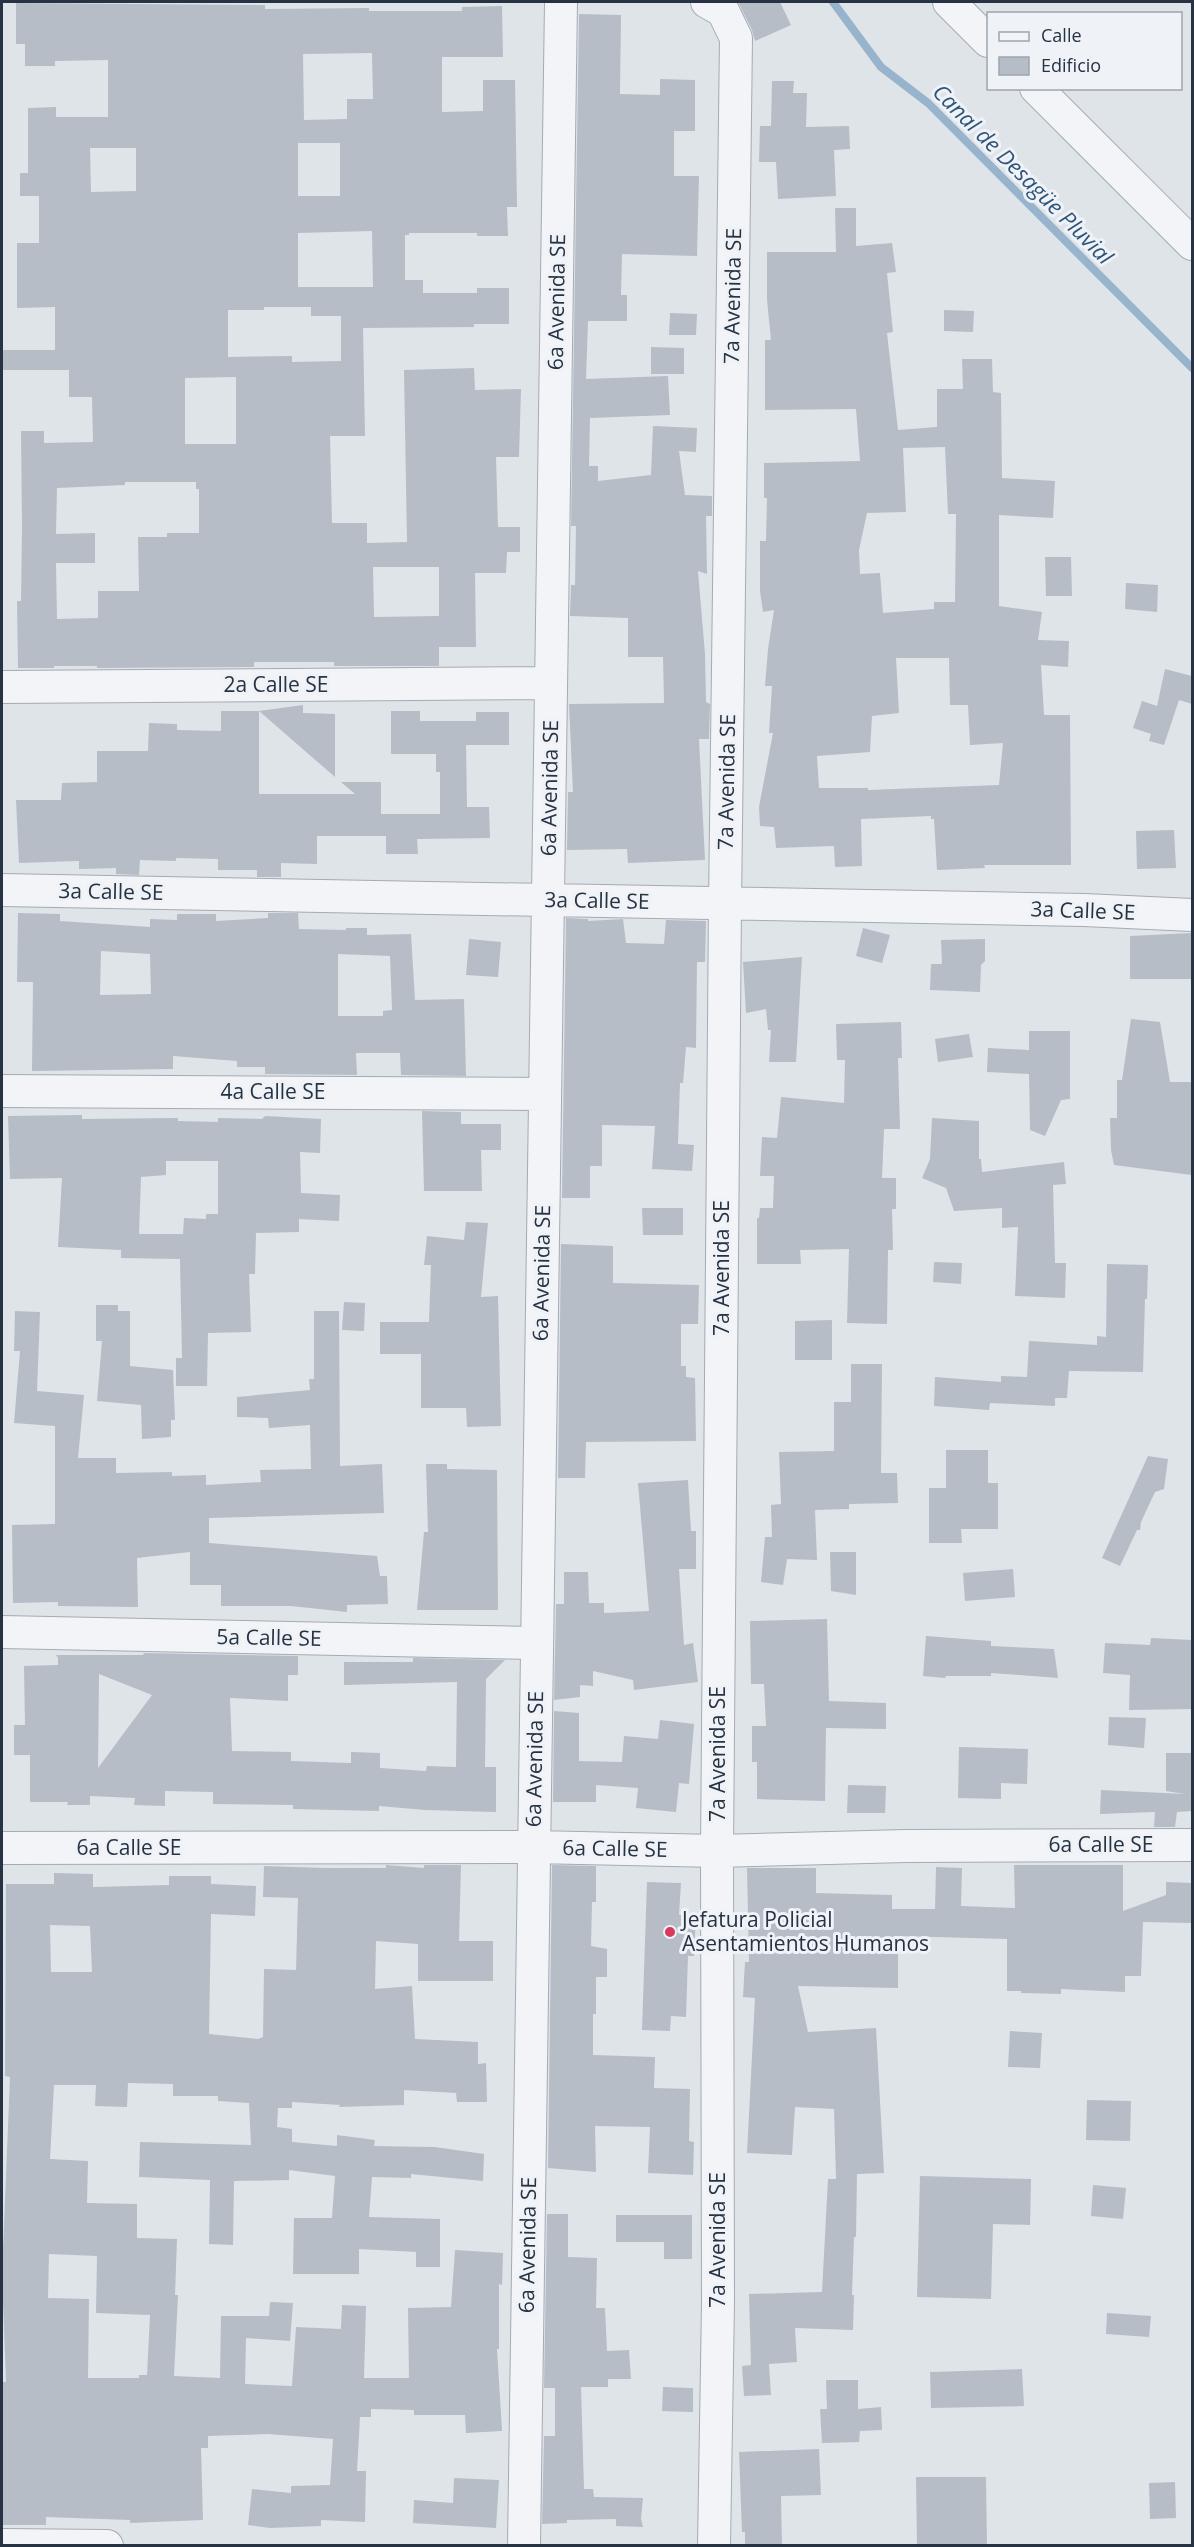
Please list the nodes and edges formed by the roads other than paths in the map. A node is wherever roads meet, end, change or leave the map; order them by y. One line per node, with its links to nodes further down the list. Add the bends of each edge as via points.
1 (561, 2): 7 (street, 6a Avenida SE)
2 (707, 2): 11 (street, 7a Avenida SE, via 723,11 736,38)
3 (949, 2): 4 (street)
4 (987, 40)
5 (1038, 90): 6 (street)
6 (1192, 244)
7 (551, 683): 8 (street, 2a Calle SE); 10 (street, 6a Avenida SE)
8 (2, 687)
9 (2, 890): 10 (street, 3a Calle SE)
10 (548, 901): 11 (street, 3a Calle SE); 14 (street, 6a Avenida SE)
11 (726, 904): 12 (street, 3a Calle SE); 20 (street, 7a Avenida SE)
12 (1192, 915)
13 (2, 1091): 14 (street, 4a Calle SE)
14 (545, 1094): 16 (street, 6a Avenida SE)
15 (2, 1632): 16 (street, 5a Calle SE)
16 (537, 1643): 18 (street, 6a Avenida SE)
17 (1192, 1845): 20 (street, 6a Calle SE)
18 (534, 1847): 19 (street, 6a Calle SE); 20 (street, 6a Calle SE); 23 (street, 6a Avenida SE)
19 (2, 1848)
20 (717, 1851): 24 (street, 7a Avenida SE)
21 (2, 2545): 22 (street)
22 (107, 2546)
23 (524, 2546)
24 (714, 2546)

